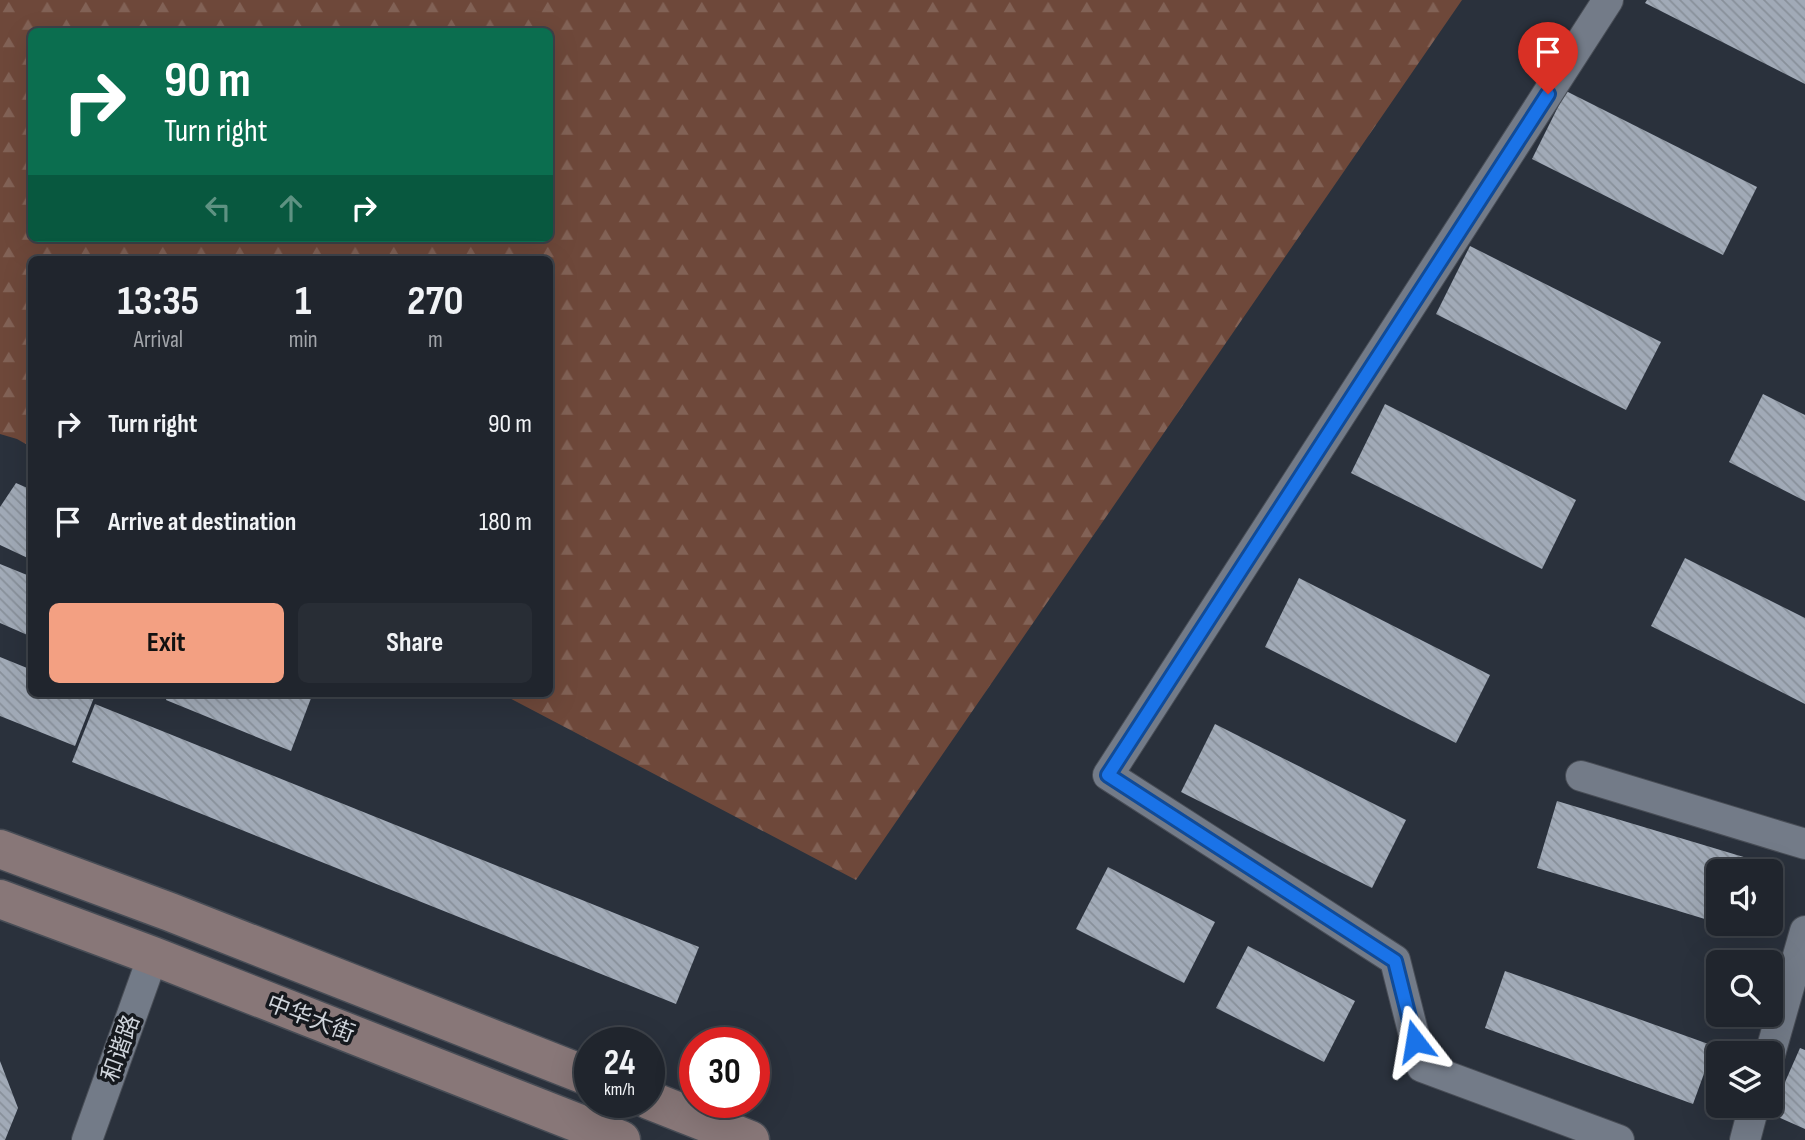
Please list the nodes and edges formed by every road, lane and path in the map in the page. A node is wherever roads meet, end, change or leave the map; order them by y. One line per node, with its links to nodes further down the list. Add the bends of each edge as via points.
1 (1608, 0): 15 (street, via 1108,775 1395,961 1422,1067)
2 (1581, 776): 3 (street)
3 (1805, 844)
4 (0, 849): 9 (main road, 中华大街)
5 (0, 899): 7 (main road, 中华大街)
6 (1805, 931): 8 (street)
7 (153, 956): 12 (street, 和谐路); 13 (main road, 中华大街)
8 (1774, 1041)
9 (574, 1071)
10 (665, 1106): 14 (main road)
11 (1751, 1118): 16 (street)
12 (86, 1140)
13 (621, 1140)
14 (750, 1140)
15 (1619, 1140)
16 (1745, 1140)

